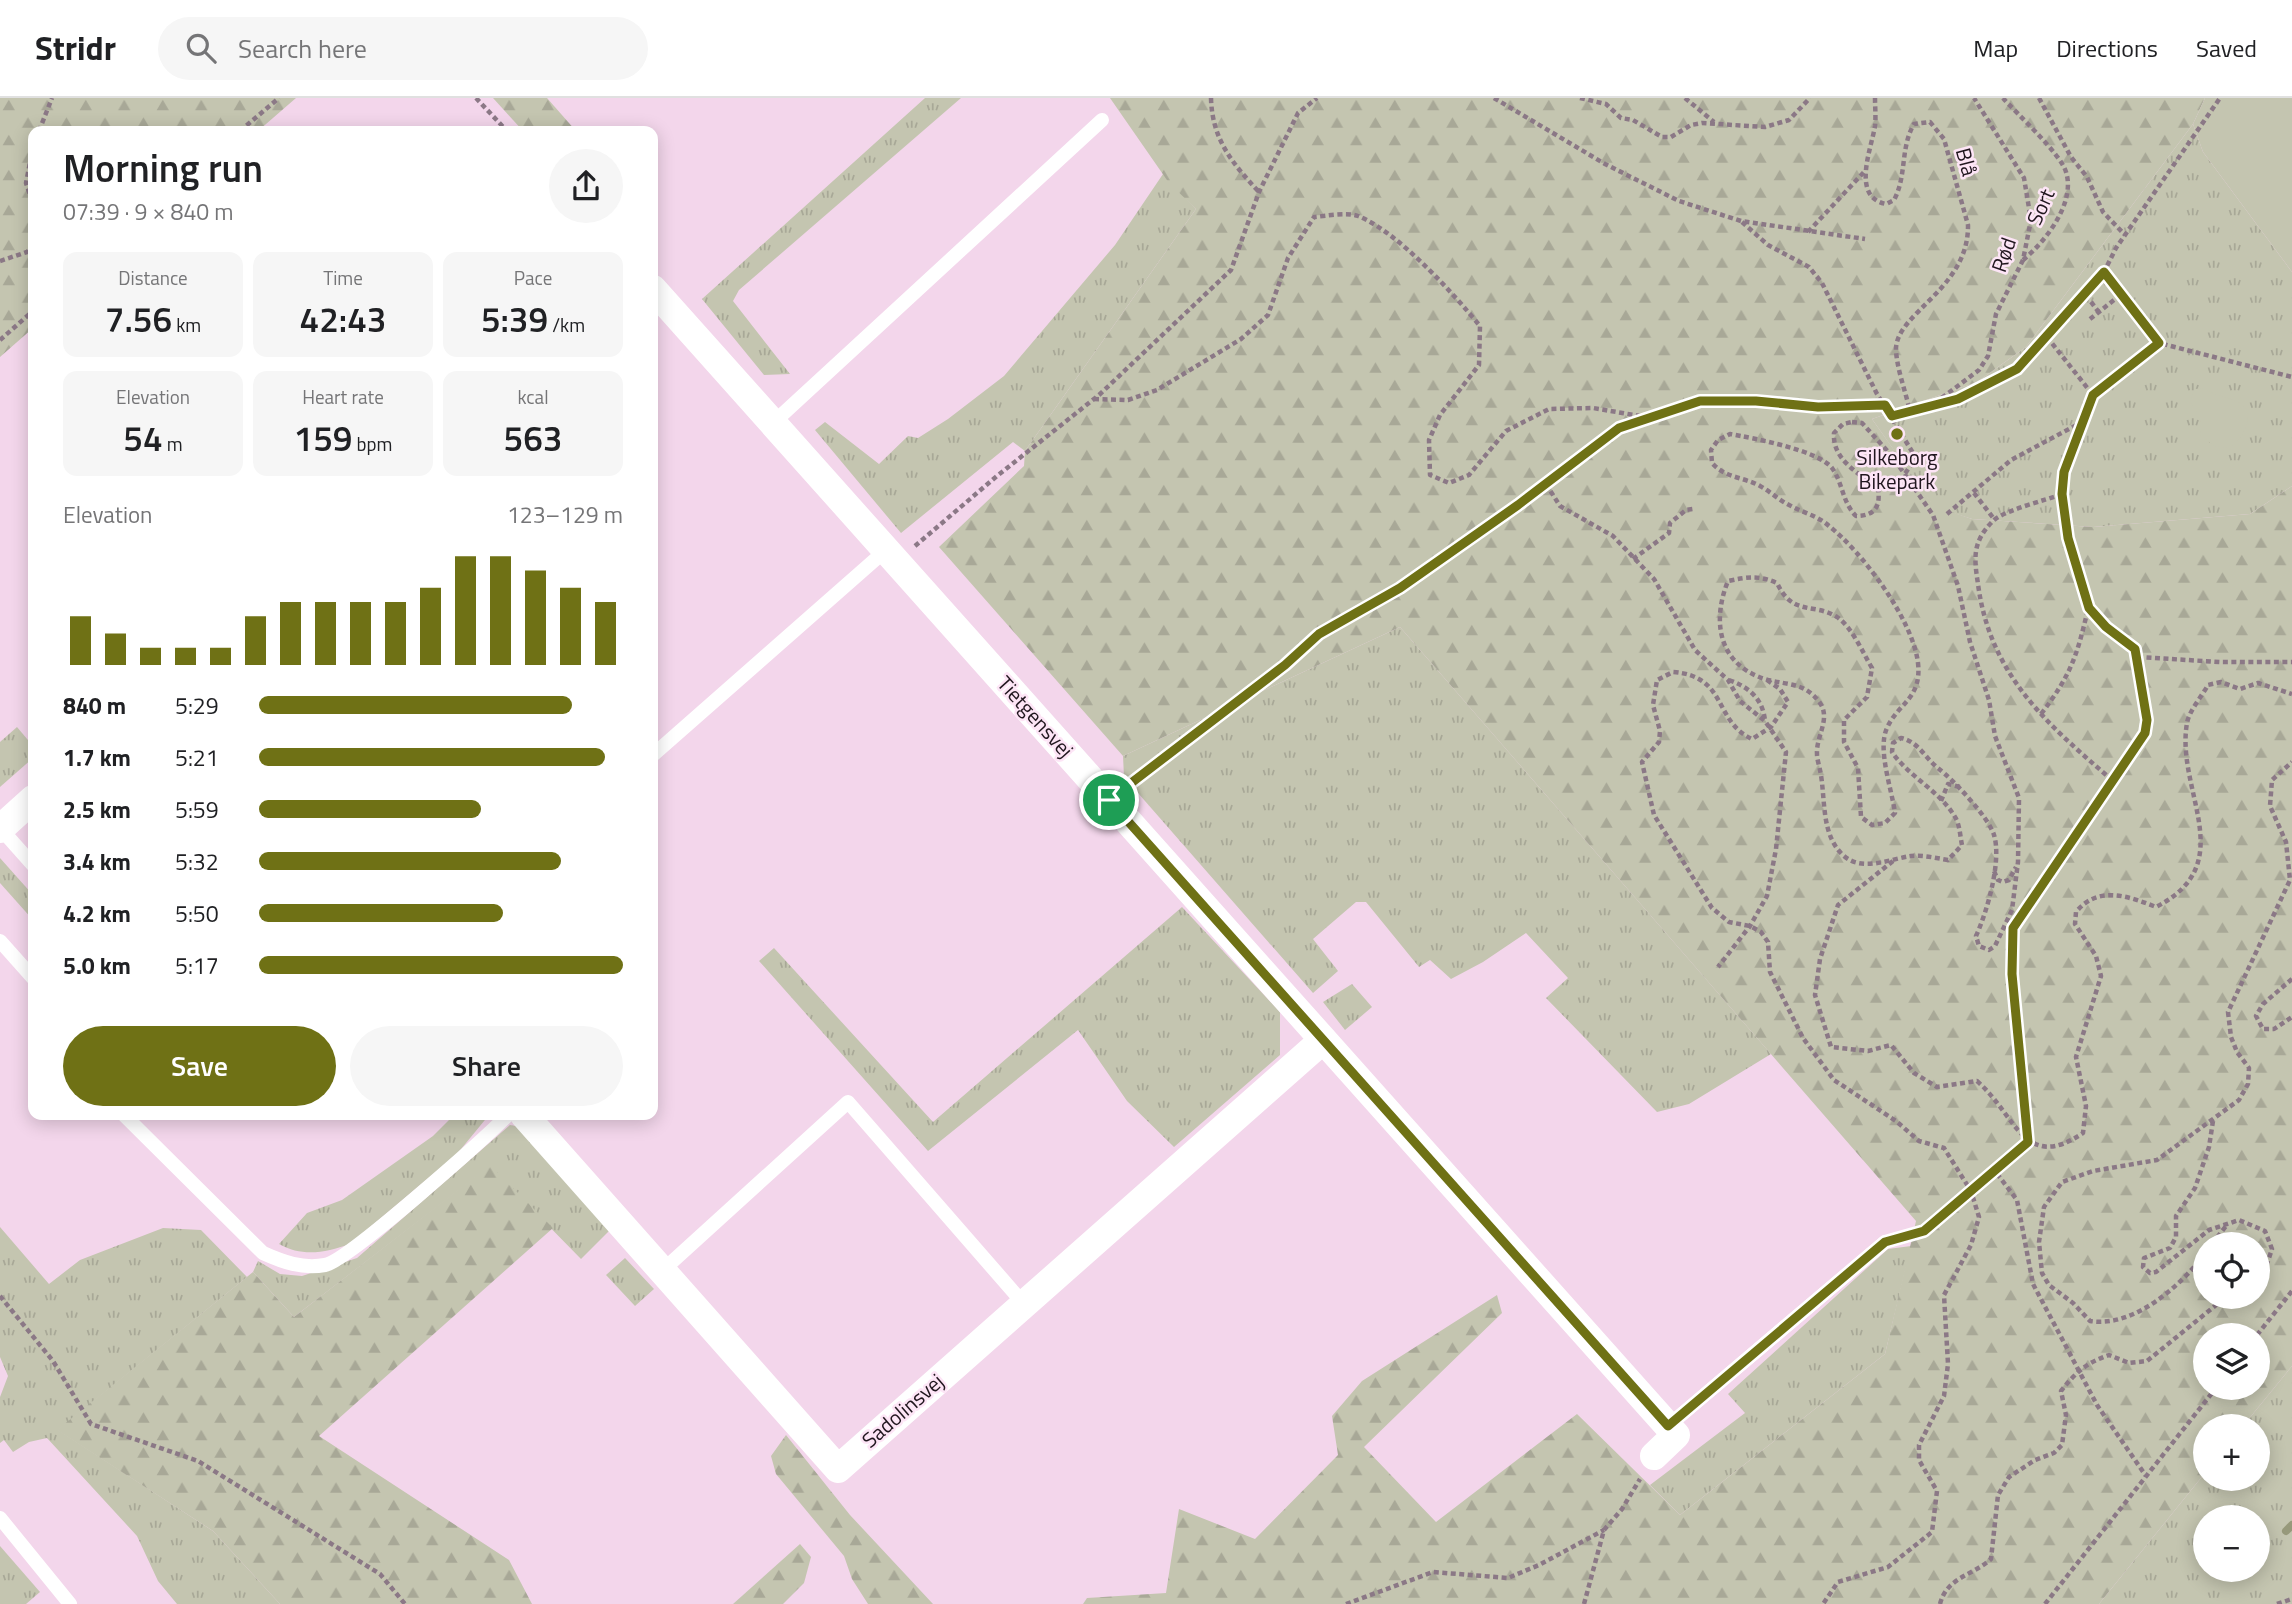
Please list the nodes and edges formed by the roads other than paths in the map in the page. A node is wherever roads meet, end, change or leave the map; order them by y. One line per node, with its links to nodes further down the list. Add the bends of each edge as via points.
1 (1102, 120): 3 (lane)
2 (658, 295): 3 (street, Tietgensvej)
3 (773, 423): 4 (street, Tietgensvej)
4 (891, 556): 5 (lane); 11 (street, Tietgensvej)
5 (658, 751)
6 (28, 804): 7 (street)
7 (0, 829): 8 (lane)
8 (28, 860)
9 (0, 941): 10 (lane)
10 (28, 972)
11 (1323, 1040): 17 (street, Sadolinsvej); 18 (street, Tietgensvej)
12 (129, 1120): 13 (lane, via 263,1253 290,1265 328,1265)
13 (503, 1120)
14 (528, 1120): 16 (street, Sadolinsvej)
15 (1885, 1242): 18 (lane)
16 (662, 1270): 17 (street, Sadolinsvej, via 838,1469); 17 (lane, via 848,1102)
17 (1024, 1304)
18 (1668, 1426): 19 (street, via 1676,1435)
19 (1654, 1455)
20 (0, 1518): 21 (lane)
21 (68, 1603)

